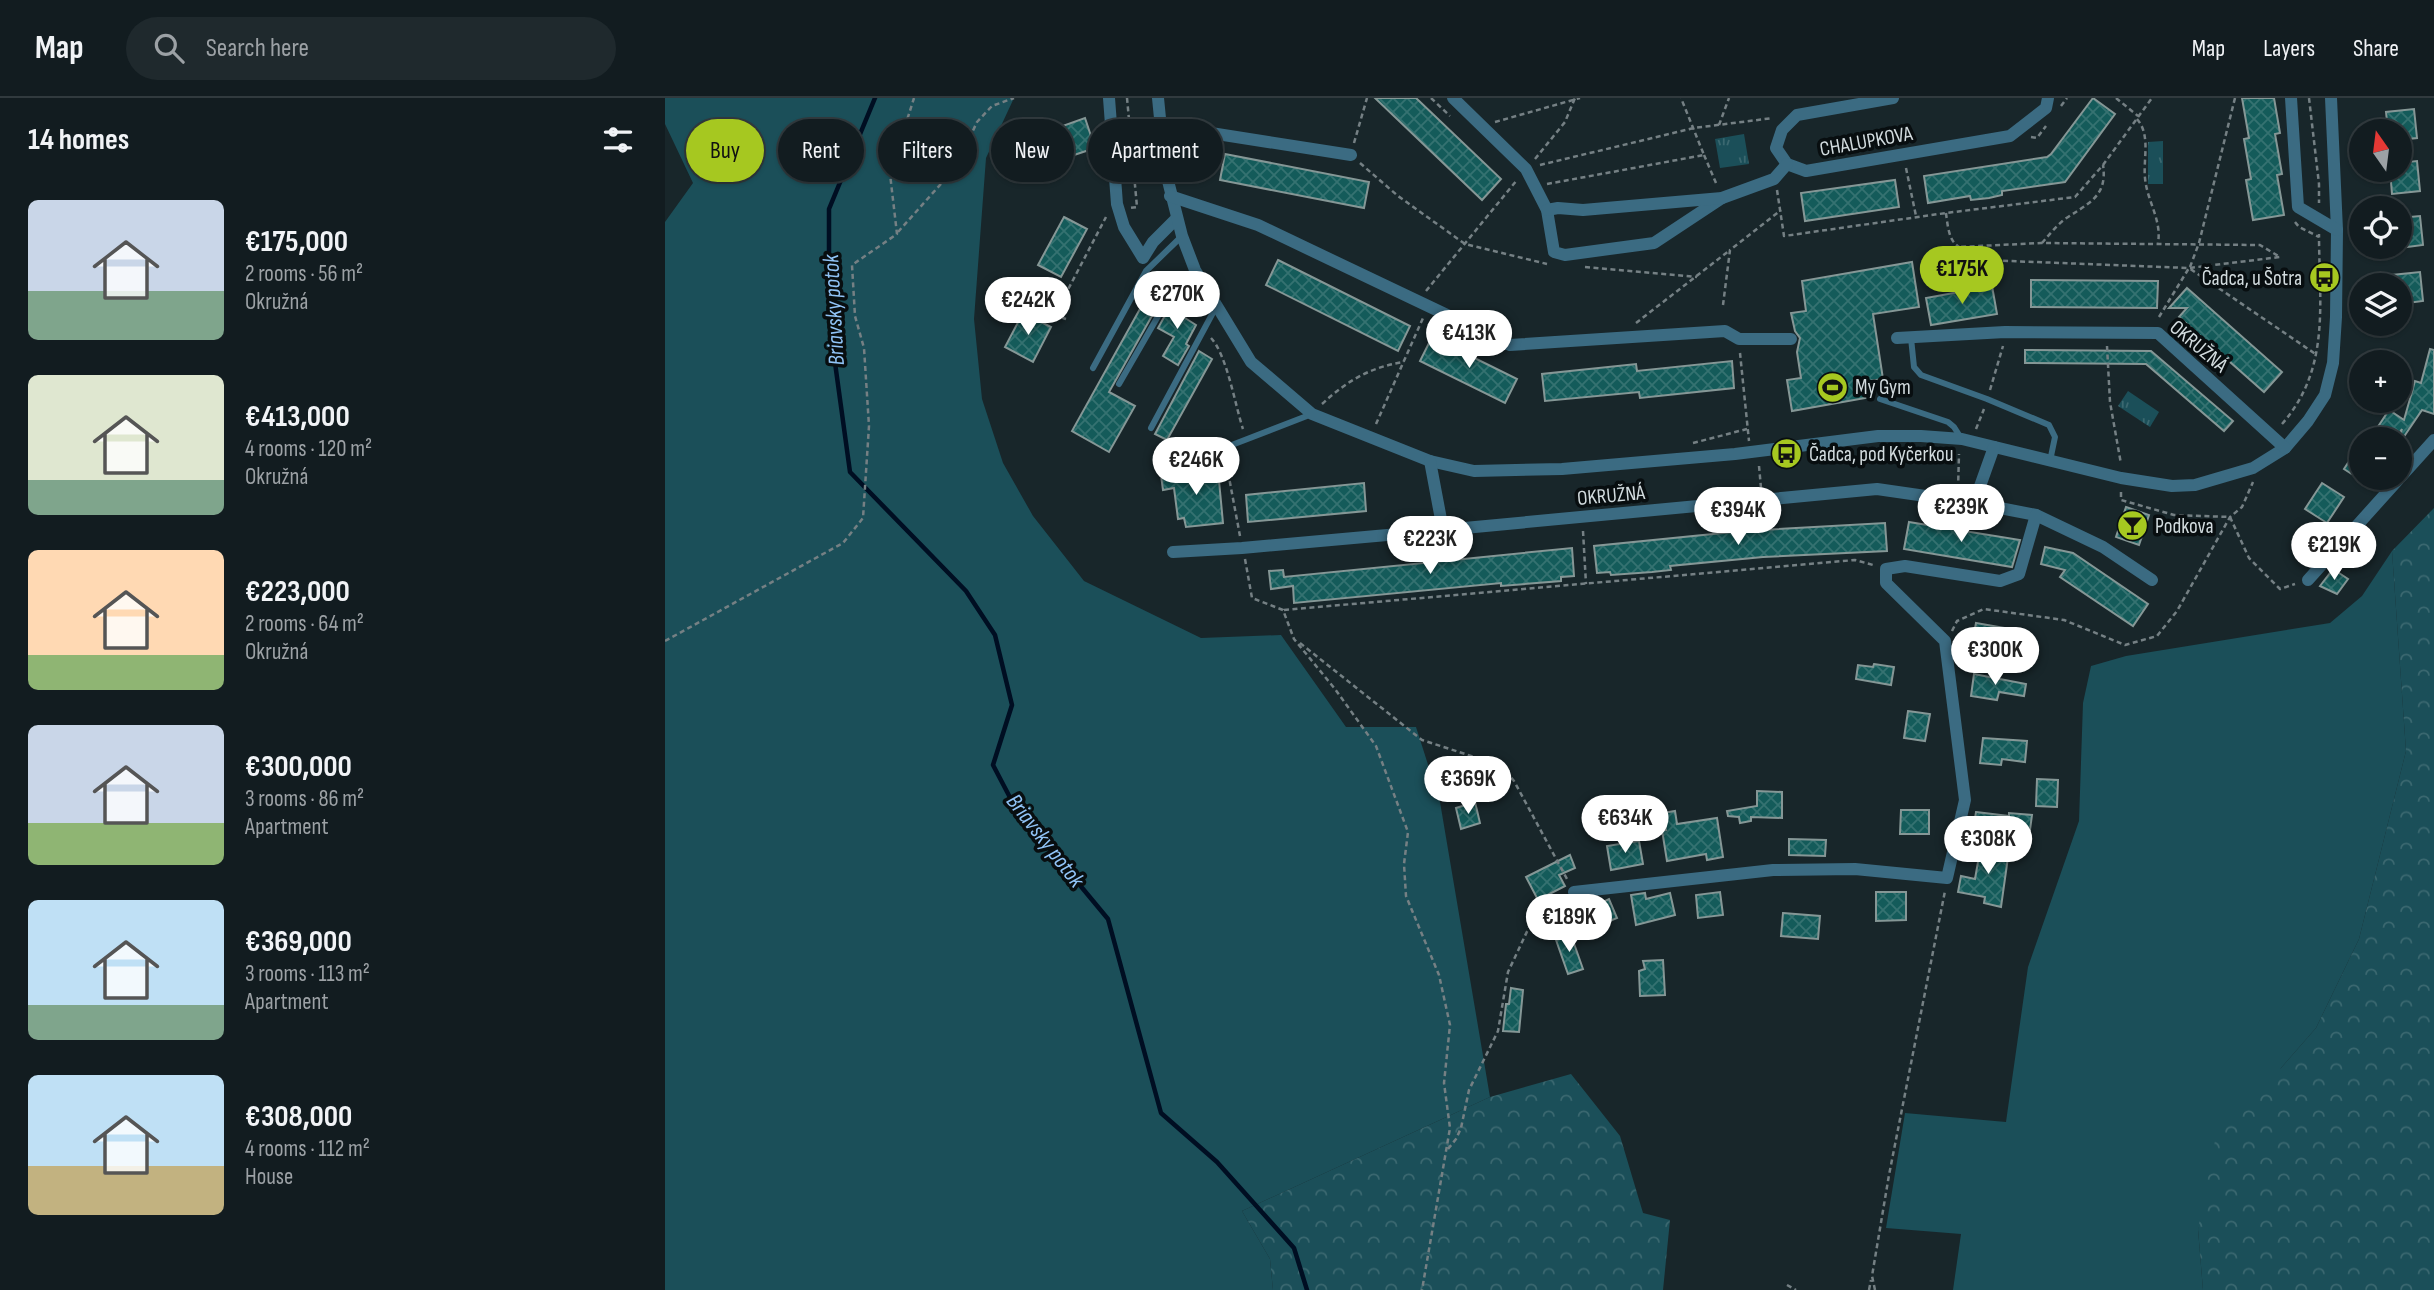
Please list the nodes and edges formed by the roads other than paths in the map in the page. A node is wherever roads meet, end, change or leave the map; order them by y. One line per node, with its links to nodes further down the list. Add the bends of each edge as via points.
1 (1109, 98): 16 (street, via 1117,204 1124,227 1143,258)
2 (1158, 98): 8 (street, OKRUŽNÁ)
3 (1453, 98): 15 (street, via 1526,169)
4 (1893, 98): 11 (street, CHALUPKOVA, via 1797,115 1781,130 1776,148)
5 (2048, 98): 11 (street, CHALUPKOVA, via 2046,108 2010,136 1806,171)
6 (2291, 98): 17 (street, via 2298,207)
7 (2331, 98): 17 (street, OKRUŽNÁ)
8 (1160, 119)
9 (1223, 135): 10 (street)
10 (1351, 155)
11 (1787, 164): 14 (street, via 1774,179)
12 (1168, 182): 13 (street, OKRUŽNÁ)
13 (1170, 196): 16 (street, OKRUŽNÁ); 23 (street, via 1258,225 1510,345 1725,331 1739,339)
14 (1722, 198): 15 (street); 15 (street, via 1654,243 1565,255 1554,252)
15 (1547, 210)
16 (1177, 218): 18 (street, OKRUŽNÁ)
17 (2337, 230): 33 (street, OKRUŽNÁ, via 2333,363 2325,395)
18 (1182, 236): 19 (street, OKRUŽNÁ); 24 (lane, via 1146,271)
19 (1195, 270): 20 (street, OKRUŽNÁ); 25 (lane, via 1173,292)
20 (1217, 305): 27 (street, OKRUŽNÁ, via 1251,362); 28 (lane)
21 (1897, 338): 22 (street, OKRUŽNÁ)
22 (1911, 338): 33 (street, OKRUŽNÁ, via 2005,332 2158,332); 35 (lane, via 1913,367 1921,375 2049,425 2056,438)
23 (1791, 339)
24 (1093, 368)
25 (1119, 384)
26 (1880, 399): 29 (lane, via 1948,422)
27 (1312, 414): 32 (lane); 34 (street, OKRUŽNÁ)
28 (1151, 428)
29 (1962, 439): 31 (street, OKRUŽNÁ); 34 (street, OKRUŽNÁ, via 1878,436 1750,452 1506,472 1473,471)
30 (2434, 440): 41 (street)
31 (1994, 447): 35 (street, OKRUŽNÁ); 36 (street)
32 (1224, 448)
33 (2285, 448): 35 (street, OKRUŽNÁ, via 2253,468 2195,485 2121,478)
34 (1430, 461): 38 (street)
35 (2050, 461)
36 (1974, 503): 37 (street, OKRUŽNÁ); 38 (street, OKRUŽNÁ, via 1877,489)
37 (2036, 514): 40 (street, OKRUŽNÁ, via 2103,547); 42 (street, via 2019,574 2000,581 1905,566 1887,569 1886,583 1945,641 1965,800 1947,878 1855,869 1773,870)
38 (1443, 530): 39 (street, OKRUŽNÁ)
39 (1173, 552)
40 (2152, 580)
41 (2308, 580)
42 (1574, 892)

